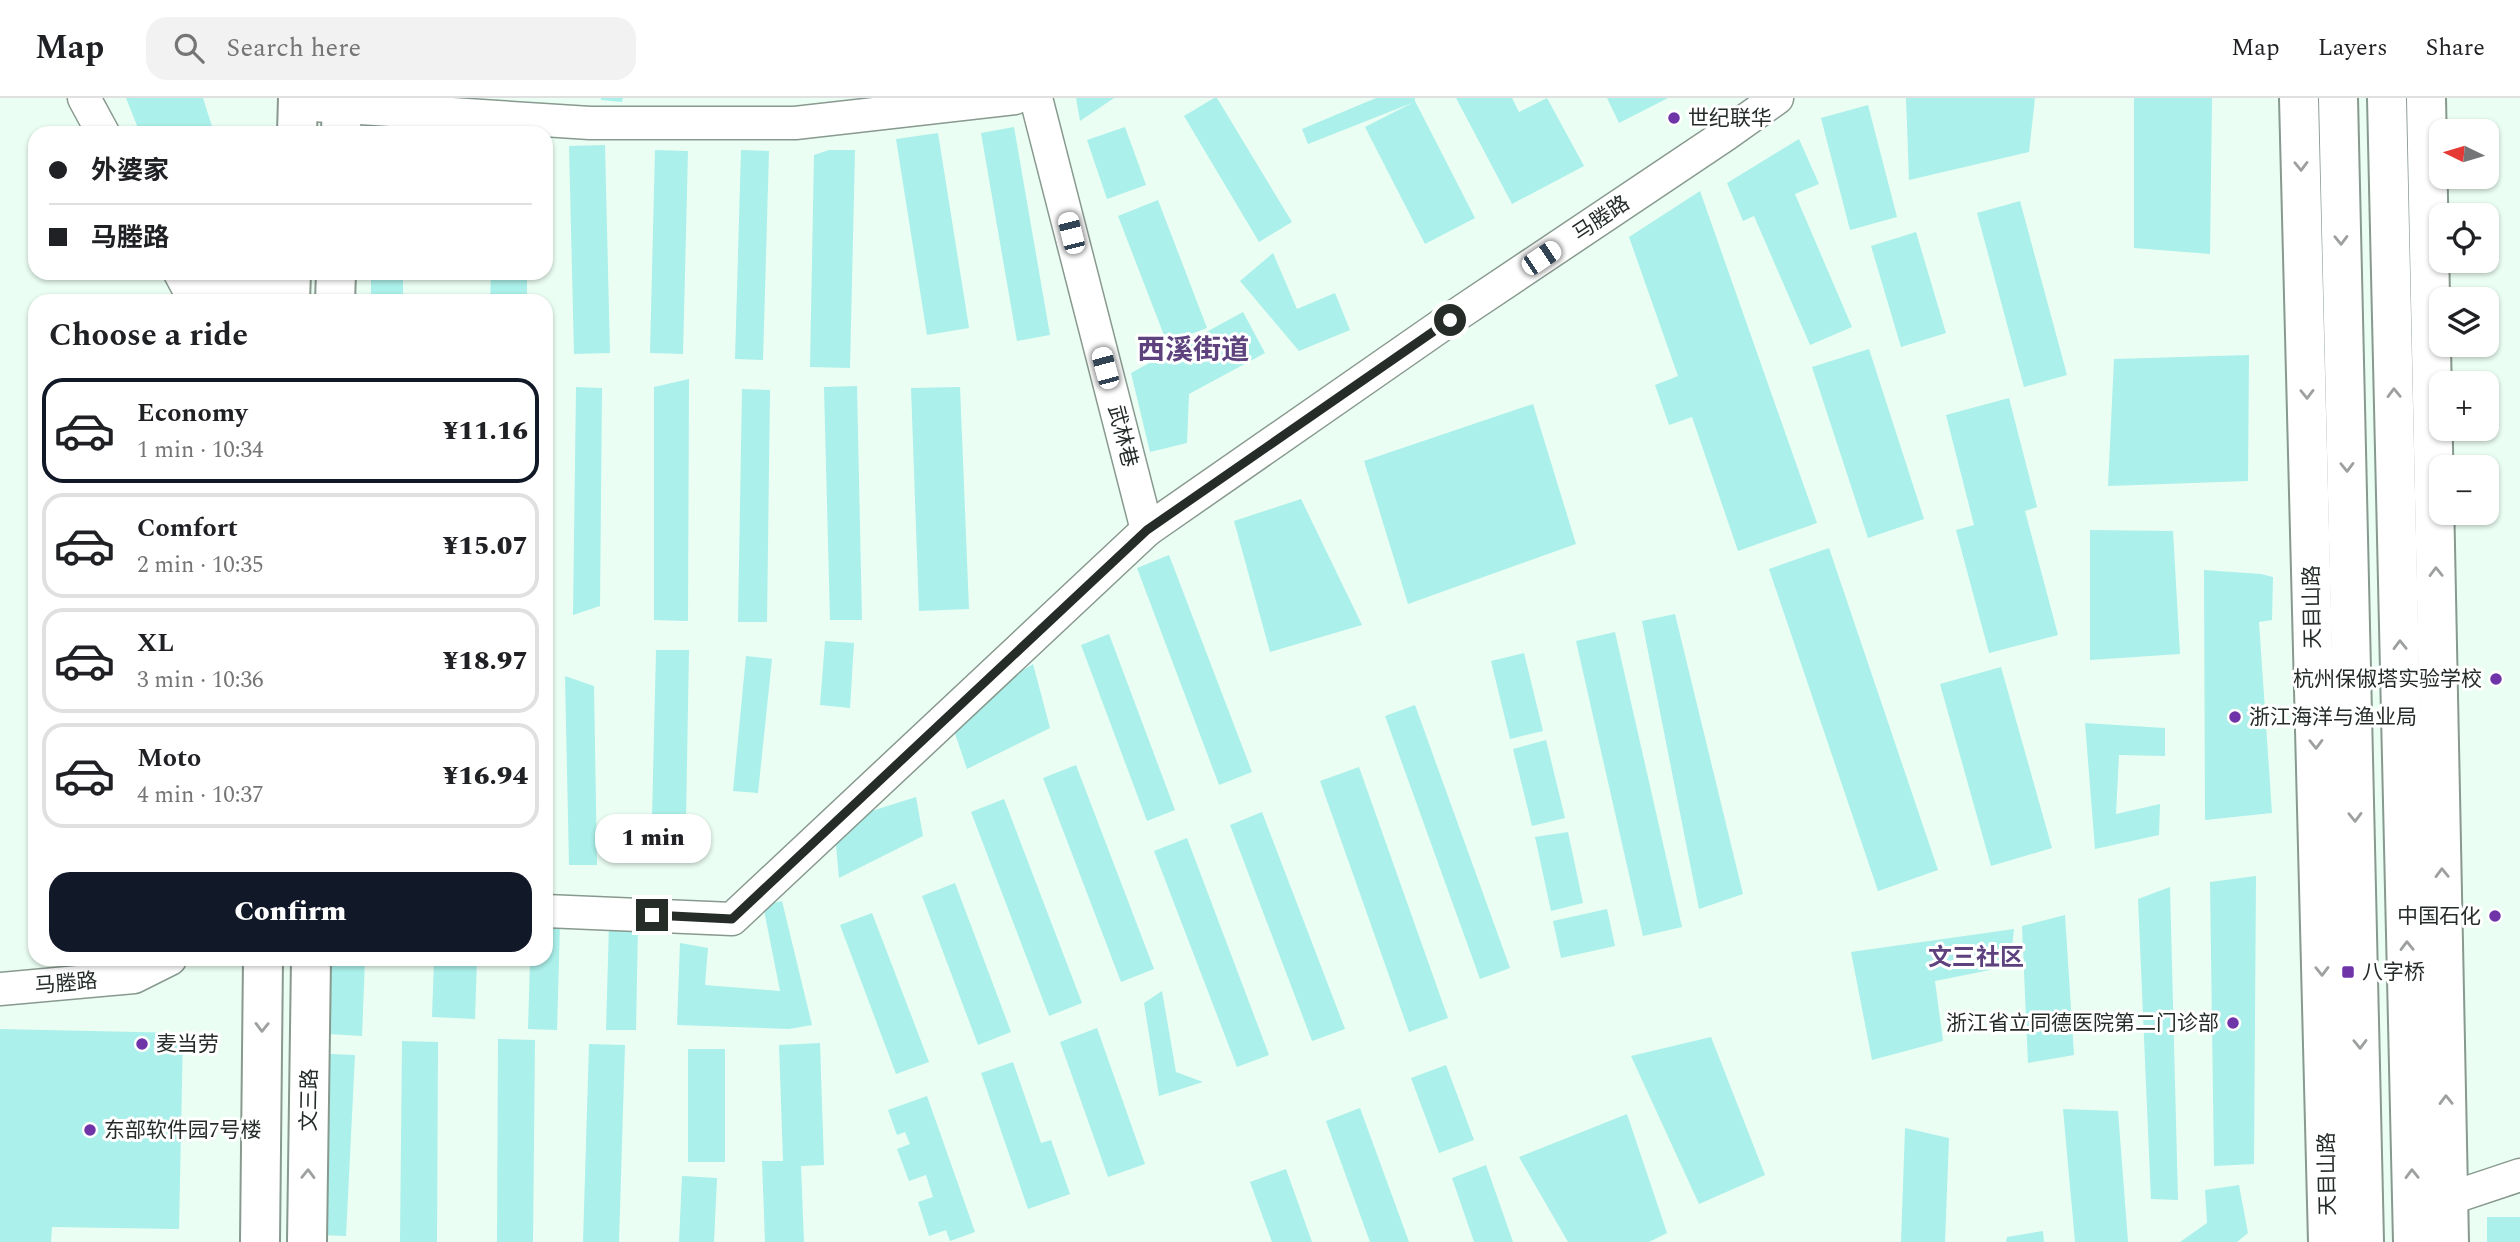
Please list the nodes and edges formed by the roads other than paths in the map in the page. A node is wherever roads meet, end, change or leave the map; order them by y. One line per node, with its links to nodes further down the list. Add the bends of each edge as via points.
1 (84, 98): 11 (street)
2 (1015, 98): 10 (street, via 794,123 590,123)
3 (1036, 98): 14 (street, 武林巷)
4 (1777, 98): 14 (street, 马塍路)
5 (2299, 98): 24 (main road, 天目山路, one-way to 24)
6 (2338, 98): 25 (main road, 天目山路, one-way to 25)
7 (2387, 98): 26 (main road, one-way to 7)
8 (2426, 98): 21 (main road, one-way to 8)
9 (298, 112): 10 (street)
10 (342, 113)
11 (99, 126)
12 (217, 280): 13 (street, via 228,286)
13 (260, 280)
14 (1147, 530): 15 (street, 马塍路, via 732,919)
15 (553, 911)
16 (156, 966): 19 (street, 马塍路, via 134,977)
17 (263, 966): 22 (main road, one-way to 22)
18 (311, 966): 23 (main road, 文三路, one-way to 18)
19 (0, 989)
20 (2520, 1175): 21 (street)
21 (2448, 1199): 27 (main road)
22 (260, 1242)
23 (307, 1242)
24 (2328, 1242)
25 (2364, 1242)
26 (2413, 1242)
27 (2449, 1242)

